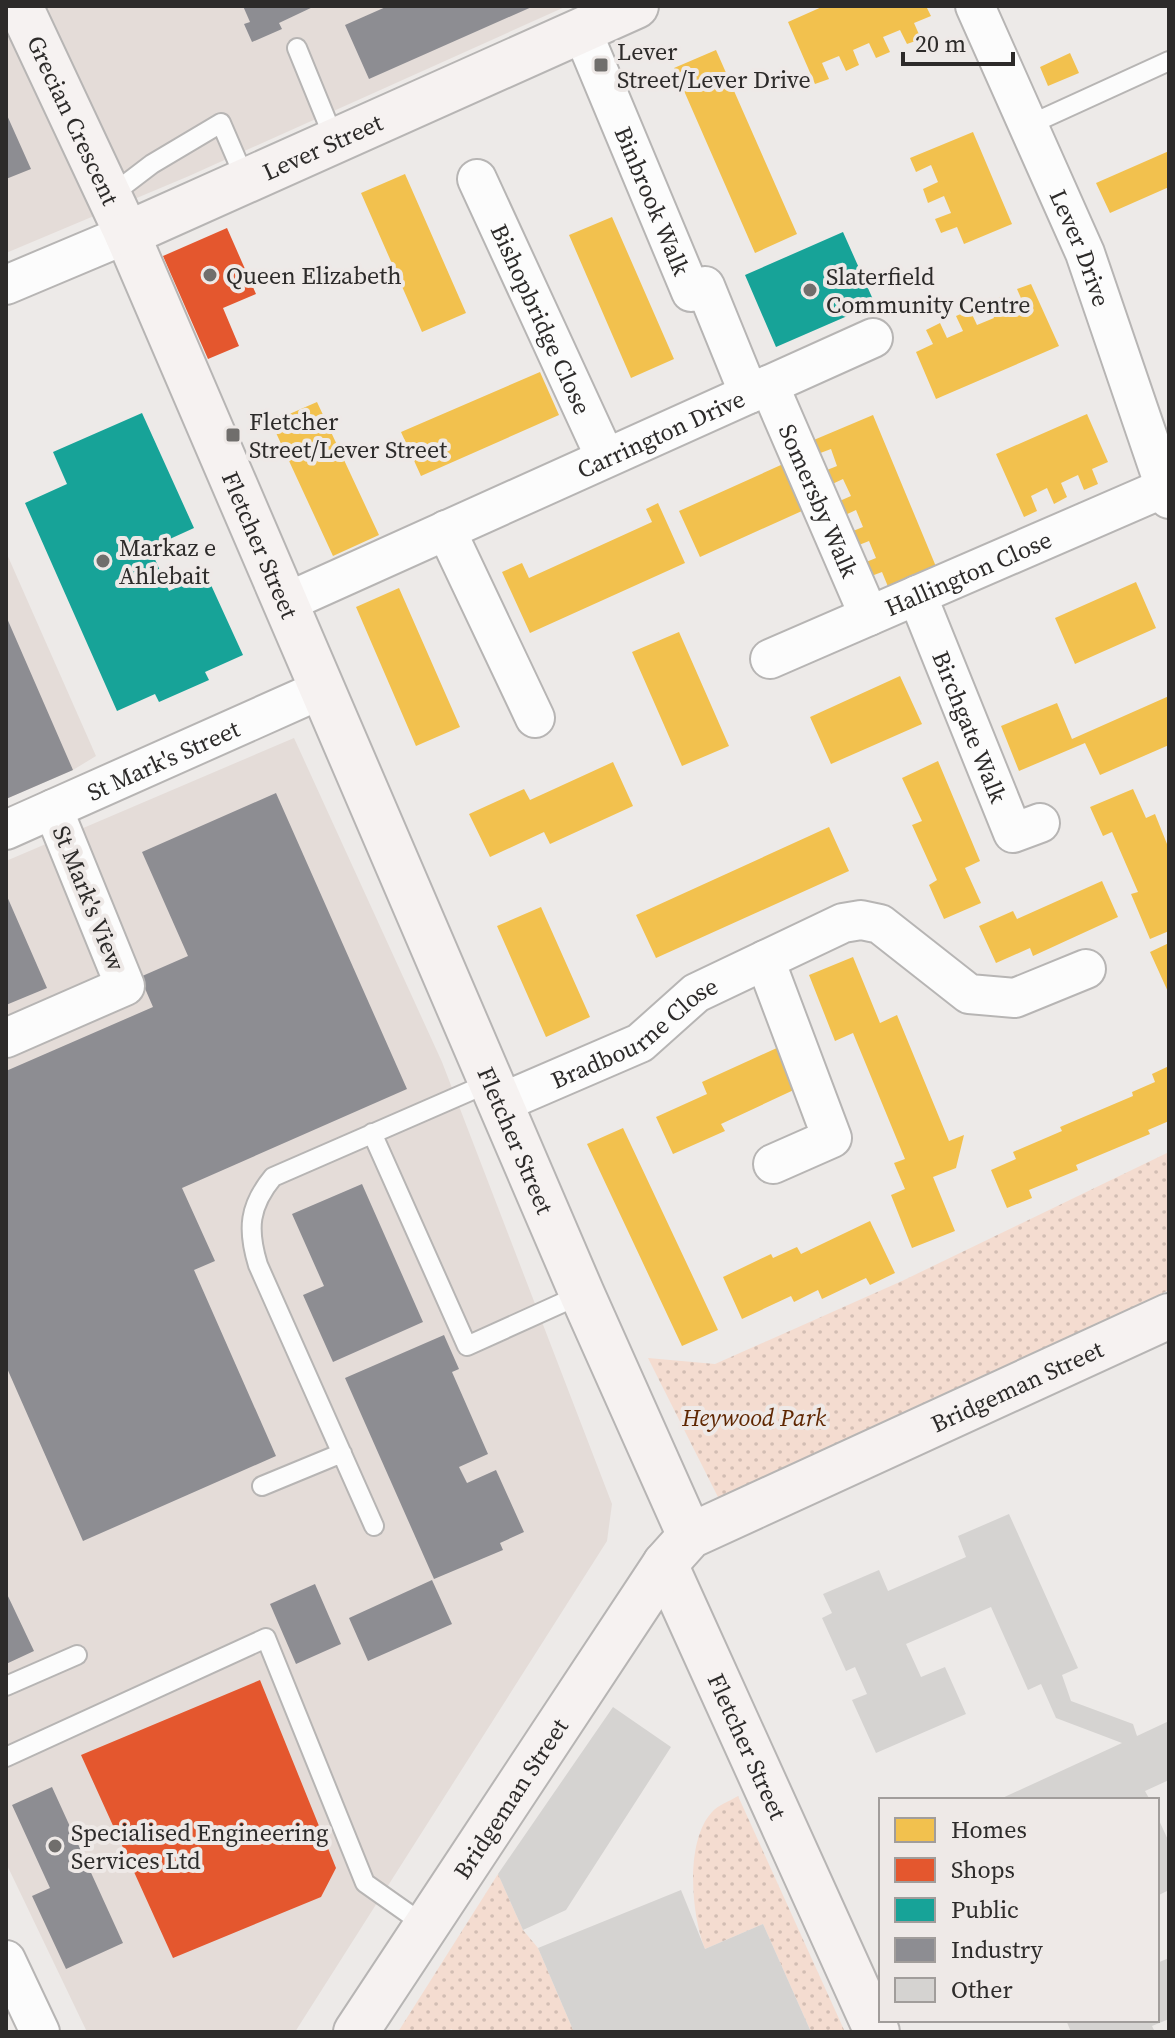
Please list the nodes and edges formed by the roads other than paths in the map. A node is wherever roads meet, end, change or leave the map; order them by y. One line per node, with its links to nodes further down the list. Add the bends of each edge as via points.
1 (20, 6): 10 (street, Grecian Crescent)
2 (975, 6): 6 (street, Lever Drive)
3 (609, 15): 7 (street, Lever Street); 13 (street, Binbrook Walk, via 691,292 705,286)
4 (297, 48): 7 (lane)
5 (1169, 61): 6 (lane)
6 (1029, 125): 15 (street, Lever Drive, via 1085,253)
7 (335, 141): 9 (street, Lever Street)
8 (477, 179): 14 (street, Bishopbridge Close)
9 (246, 181): 10 (street, Lever Street); 10 (lane, via 221,123 152,164)
10 (118, 215): 11 (street, Lever Street); 18 (street, Fletcher Street)
11 (6, 285)
12 (873, 338): 13 (street, Carrington Drive)
13 (759, 389): 14 (street, Carrington Drive); 19 (street, Somersby Walk)
14 (605, 457): 16 (street, Carrington Drive)
15 (1167, 493): 17 (street, Hallington Close)
16 (446, 530): 18 (street, Carrington Drive); 22 (street)
17 (917, 595): 19 (street, Hallington Close); 24 (street, Birchgate Walk, via 1013,833)
18 (285, 603): 21 (street, Fletcher Street)
19 (869, 616): 20 (street, Hallington Close)
20 (770, 659)
21 (322, 689): 23 (street, St Mark's Street); 29 (street, Fletcher Street)
22 (535, 718)
23 (53, 809): 25 (street, St Mark's Street); 28 (street, St Mark's View, via 125,986)
24 (1040, 823)
25 (6, 830)
26 (765, 960): 27 (street, Bradbourne Close, via 843,923 861,920 880,924 969,994 1015,998); 29 (street, Bradbourne Close, via 696,993 640,1043); 31 (street, via 832,1138)
27 (1086, 969)
28 (6, 1038)
29 (496, 1092): 30 (lane); 32 (street, Fletcher Street)
30 (372, 1133): 32 (lane, via 467,1346); 34 (lane, via 273,1177 259,1194 251,1220 258,1265)
31 (773, 1164)
32 (582, 1294): 37 (street, Fletcher Street)
33 (1169, 1316): 37 (street, Bridgeman Street)
34 (342, 1453): 35 (lane); 36 (lane)
35 (262, 1486)
36 (374, 1526)
37 (677, 1550): 41 (street, Bridgeman Street); 45 (street, Fletcher Street)
38 (77, 1655): 39 (lane)
39 (6, 1686)
40 (6, 1757): 41 (lane, via 266,1638 365,1883)
41 (426, 1926): 44 (street, Bridgeman Street)
42 (6, 1960): 43 (street)
43 (40, 2032)
44 (356, 2032)
45 (877, 2032)

